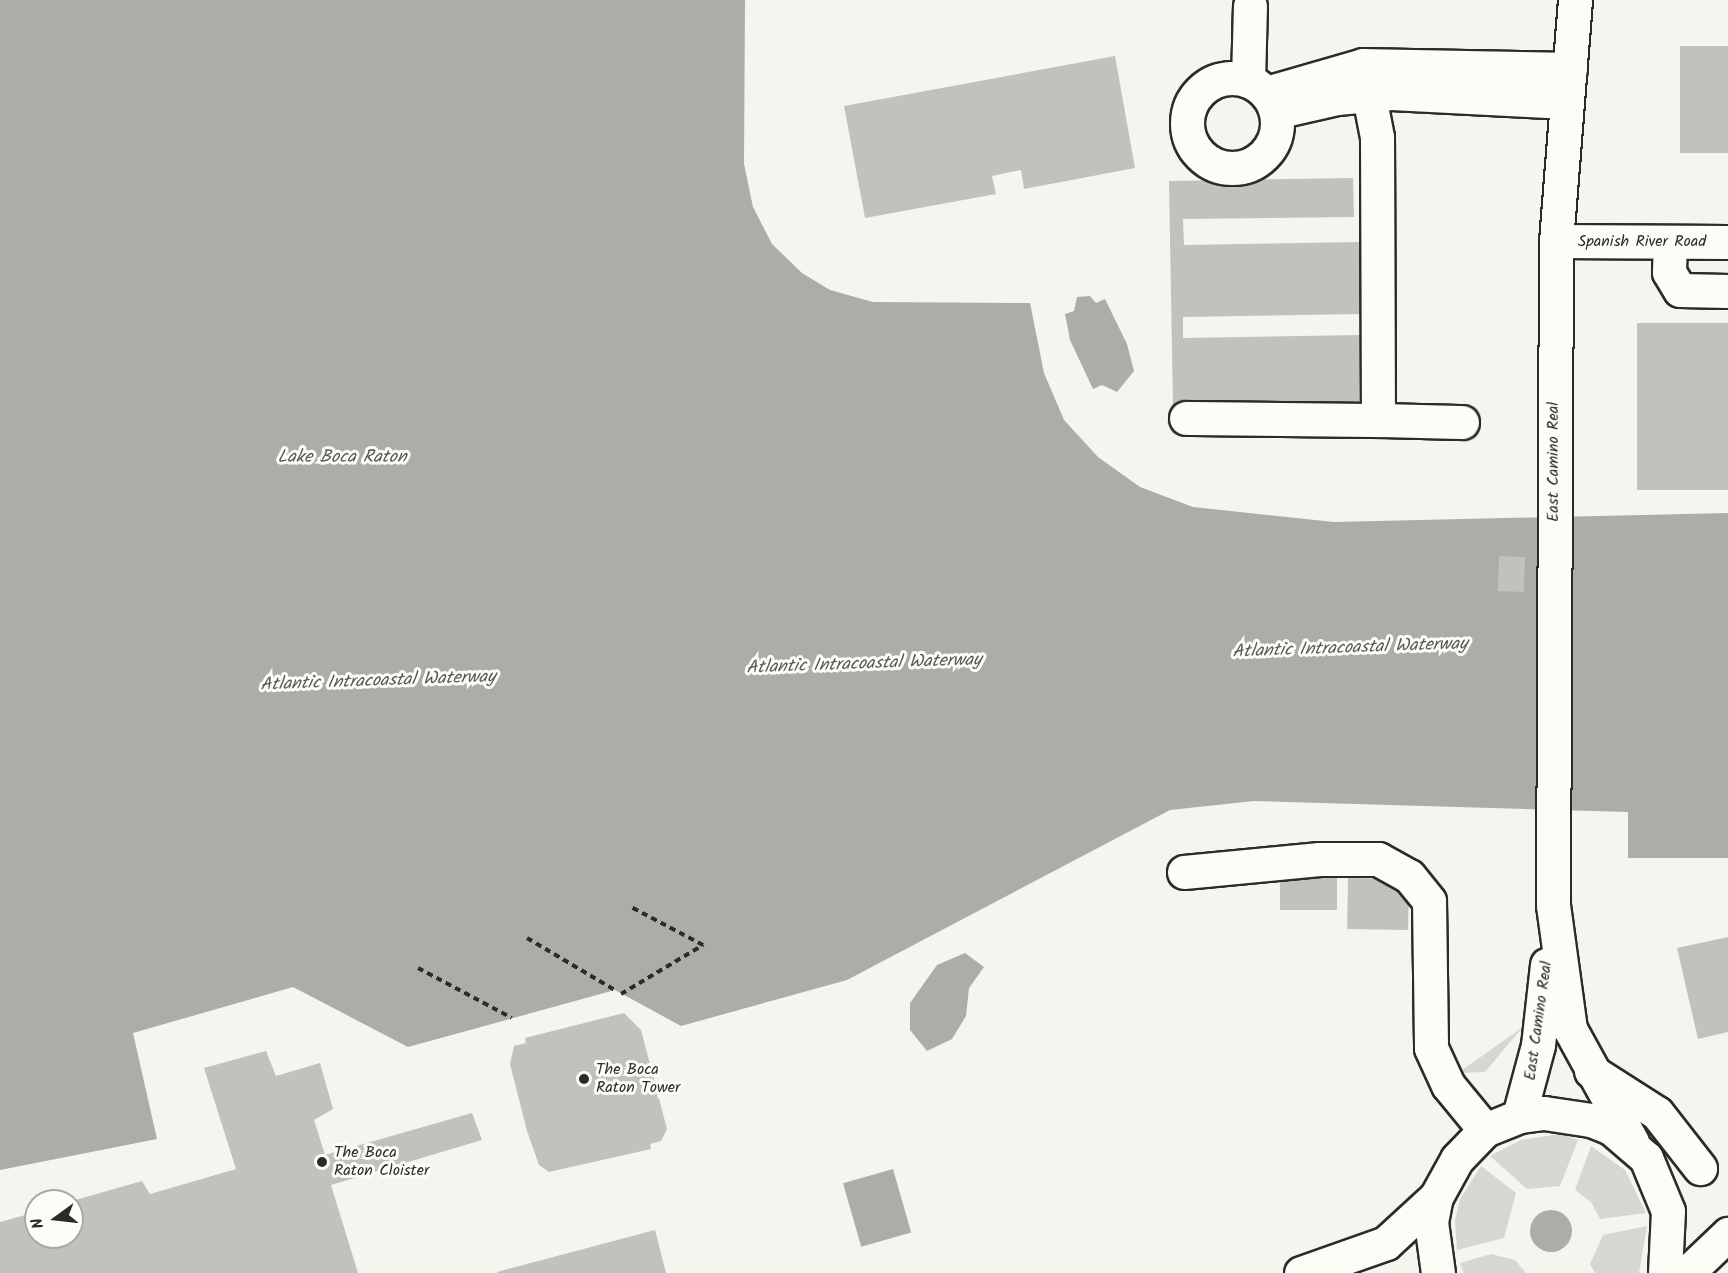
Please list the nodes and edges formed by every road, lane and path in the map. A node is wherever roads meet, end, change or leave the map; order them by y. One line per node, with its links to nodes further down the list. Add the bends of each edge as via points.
1 (1575, 0): 3 (street, East Camino Real)
2 (1250, 6): 4 (street, via 1263,96)
3 (1570, 69): 4 (street); 5 (street, East Camino Real)
4 (1366, 80): 5 (street); 11 (street, via 1377,137)
5 (1567, 102): 6 (street, East Camino Real)
6 (1556, 241): 7 (street, Spanish River Road); 15 (street, East Camino Real)
7 (1670, 242): 8 (street, Spanish River Road); 9 (street, via 1668,272 1680,290)
8 (1728, 242)
9 (1728, 291)
10 (1186, 418): 11 (street)
11 (1378, 420): 12 (street)
12 (1462, 422)
13 (1184, 872): 23 (street, via 1319,859 1378,859 1409,876 1429,901 1431,1048 1448,1085)
14 (629, 906): 19 (path, via 703,945)
15 (1555, 925): 21 (street, East Camino Real, via 1569,1029); 22 (street, East Camino Real, via 1544,980 1538,1045)
16 (527, 938): 18 (path)
17 (418, 968): 20 (path)
18 (615, 990)
19 (621, 994)
20 (512, 1018)
21 (1590, 1070): 24 (street, East Camino Real); 25 (street, via 1657,1113)
22 (1519, 1116): 23 (street); 24 (street, via 1544,1113 1591,1120)
23 (1485, 1130): 26 (street, via 1456,1159)
24 (1639, 1150): 25 (street); 30 (street, East Camino Real, via 1668,1211)
25 (1714, 1170)
26 (1436, 1197): 28 (street, via 1386,1243); 29 (street, via 1431,1244)
27 (1728, 1234): 31 (street)
28 (1300, 1273)
29 (1438, 1273)
30 (1665, 1273)
31 (1687, 1273)

